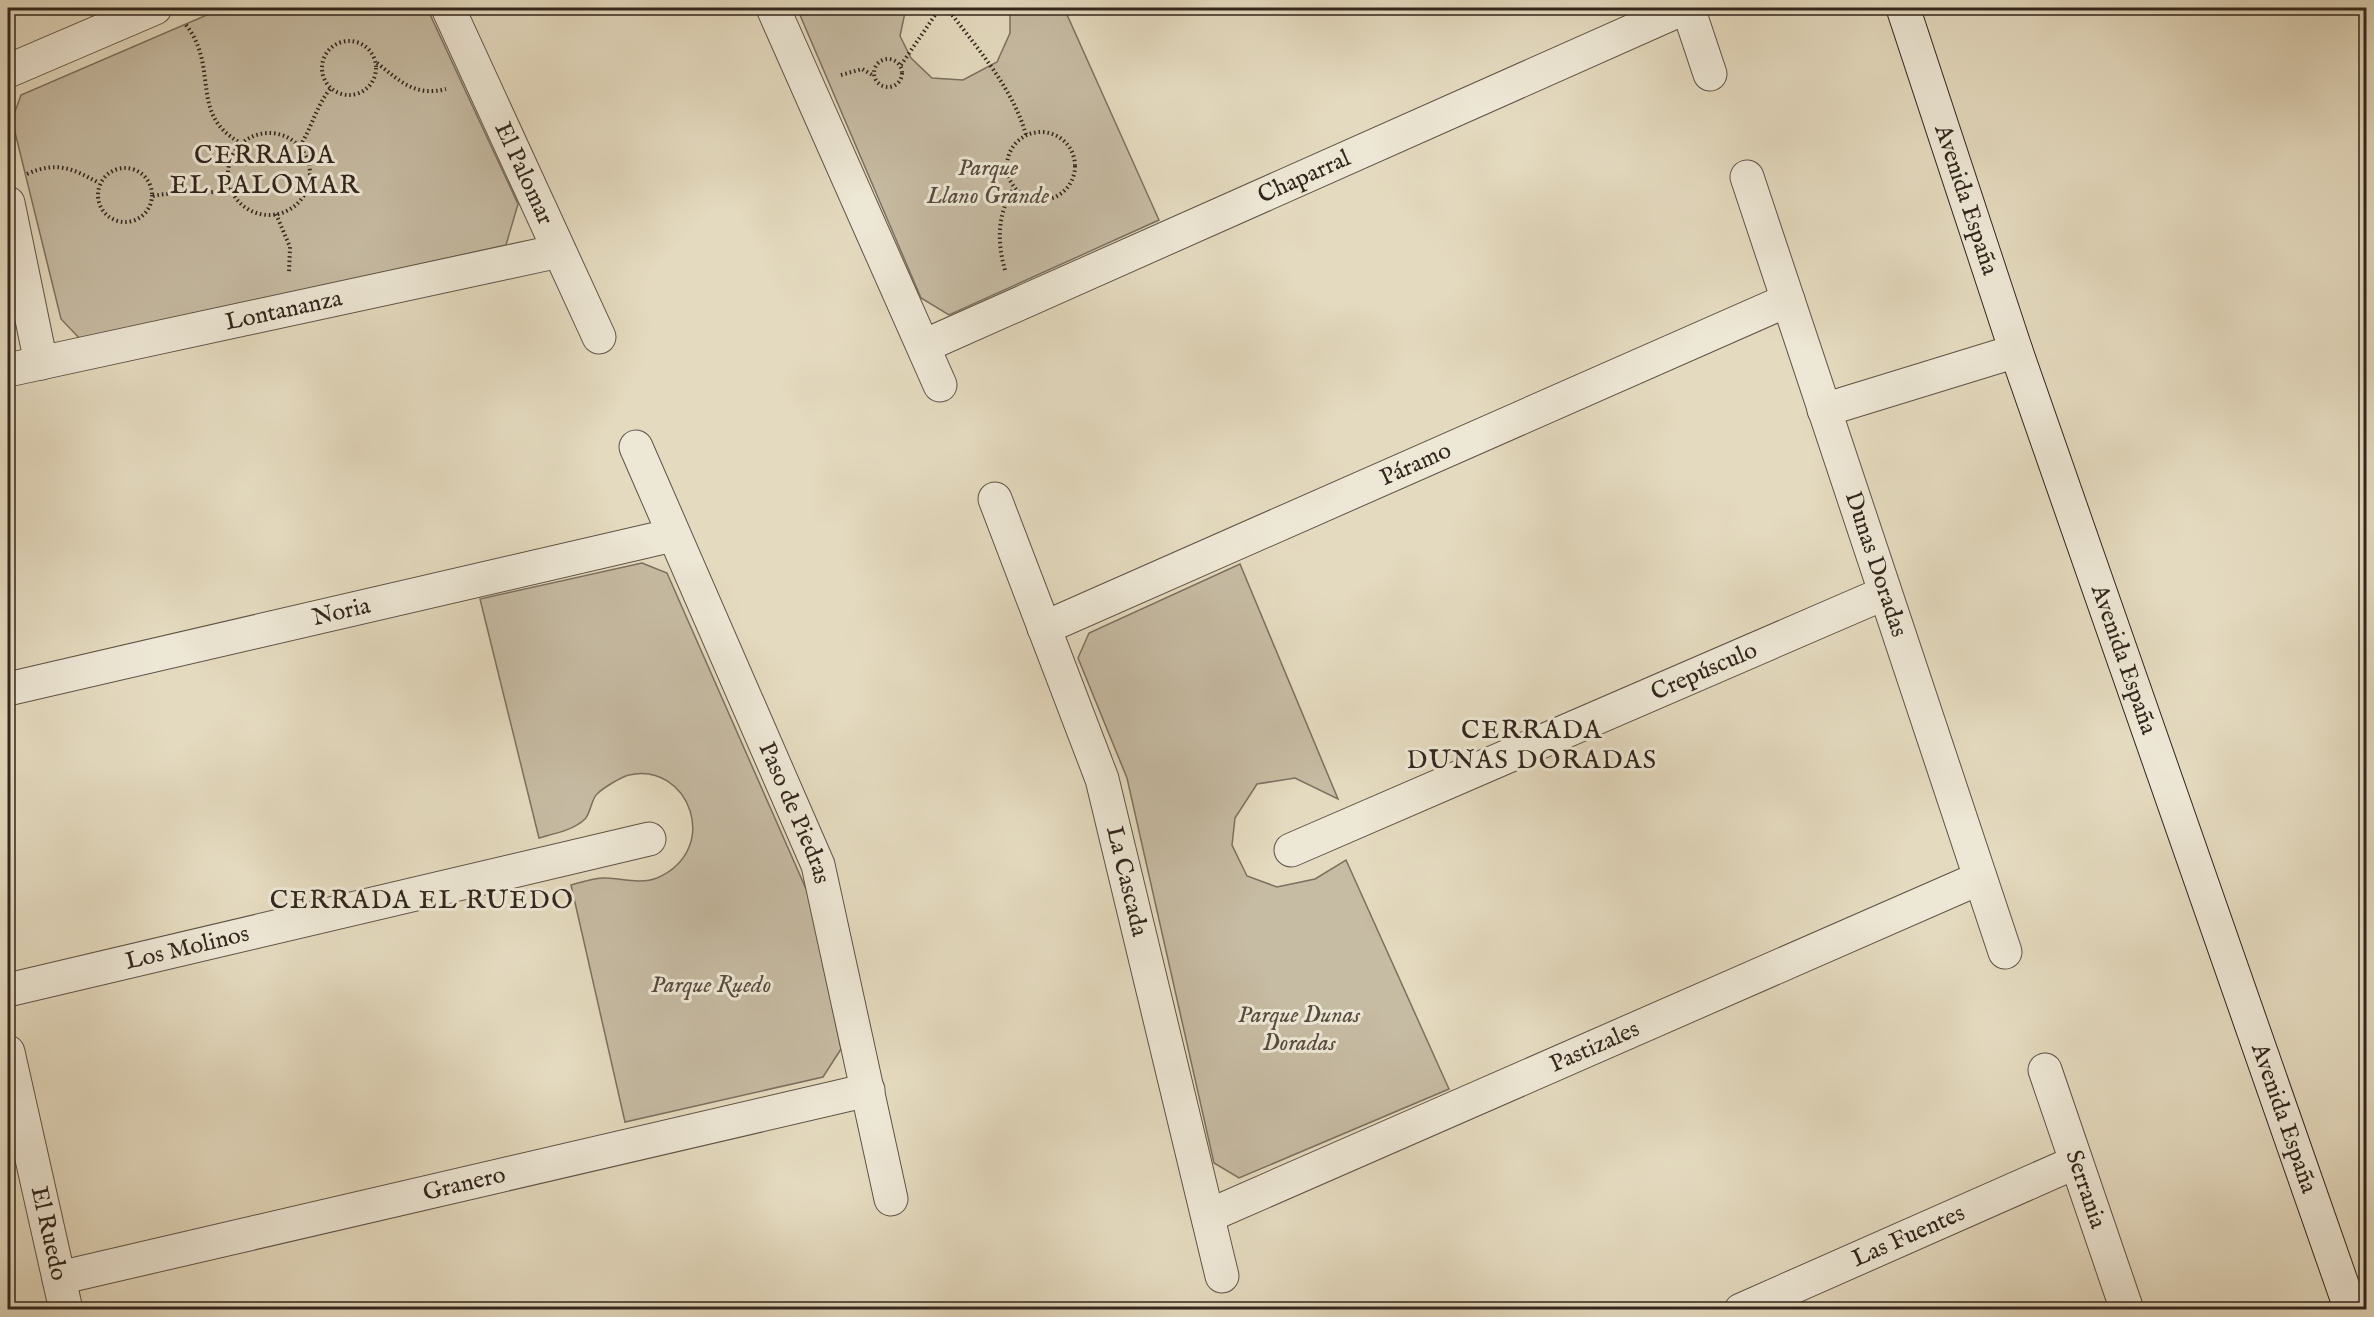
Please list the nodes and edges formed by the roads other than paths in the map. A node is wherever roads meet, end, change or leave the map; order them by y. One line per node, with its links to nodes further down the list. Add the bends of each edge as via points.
1 (155, 8): 6 (street)
2 (448, 8): 10 (street, El Palomar)
3 (773, 8): 13 (street)
4 (1686, 8): 7 (street); 13 (street, Chaparral)
5 (1903, 8): 14 (street, Avenida España)
6 (8, 71)
7 (1710, 74)
8 (1747, 177): 11 (street, Dunas Doradas)
9 (8, 203): 15 (street)
10 (559, 251): 12 (street, El Palomar); 15 (street, Lontananza)
11 (1788, 300): 18 (street, Dunas Doradas); 23 (street, Páramo)
12 (599, 337)
13 (924, 346): 17 (street)
14 (2016, 351): 18 (street); 41 (street, Avenida España)
15 (41, 363): 16 (street, Lontananza)
16 (8, 370)
17 (940, 385)
18 (1824, 410): 22 (street, Dunas Doradas)
19 (636, 447): 21 (street, Paso de Piedras)
20 (995, 499): 23 (street, La Cascada)
21 (673, 535): 24 (street, Noria); 32 (street, Paso de Piedras, via 818,865)
22 (1885, 593): 26 (street, Crepúsculo); 27 (street, Dunas Doradas)
23 (1044, 628): 35 (street, La Cascada, via 1102,779)
24 (8, 689)
25 (649, 838): 29 (street, Los Molinos)
26 (1292, 850)
27 (1980, 878): 28 (street, Dunas Doradas); 35 (street, Pastizales)
28 (2005, 952)
29 (8, 990)
30 (8, 1052): 37 (street, El Ruedo)
31 (2045, 1070): 33 (street, Serrania)
32 (868, 1090): 34 (street, Paso de Piedras); 37 (street, Granero)
33 (2076, 1162): 39 (street, Las Fuentes); 40 (street, Serrania)
34 (891, 1199)
35 (1208, 1216): 36 (street, La Cascada)
36 (1222, 1276)
37 (59, 1278): 38 (street, El Ruedo)
38 (66, 1310)
39 (1742, 1310)
40 (2127, 1310)
41 (2351, 1310)

